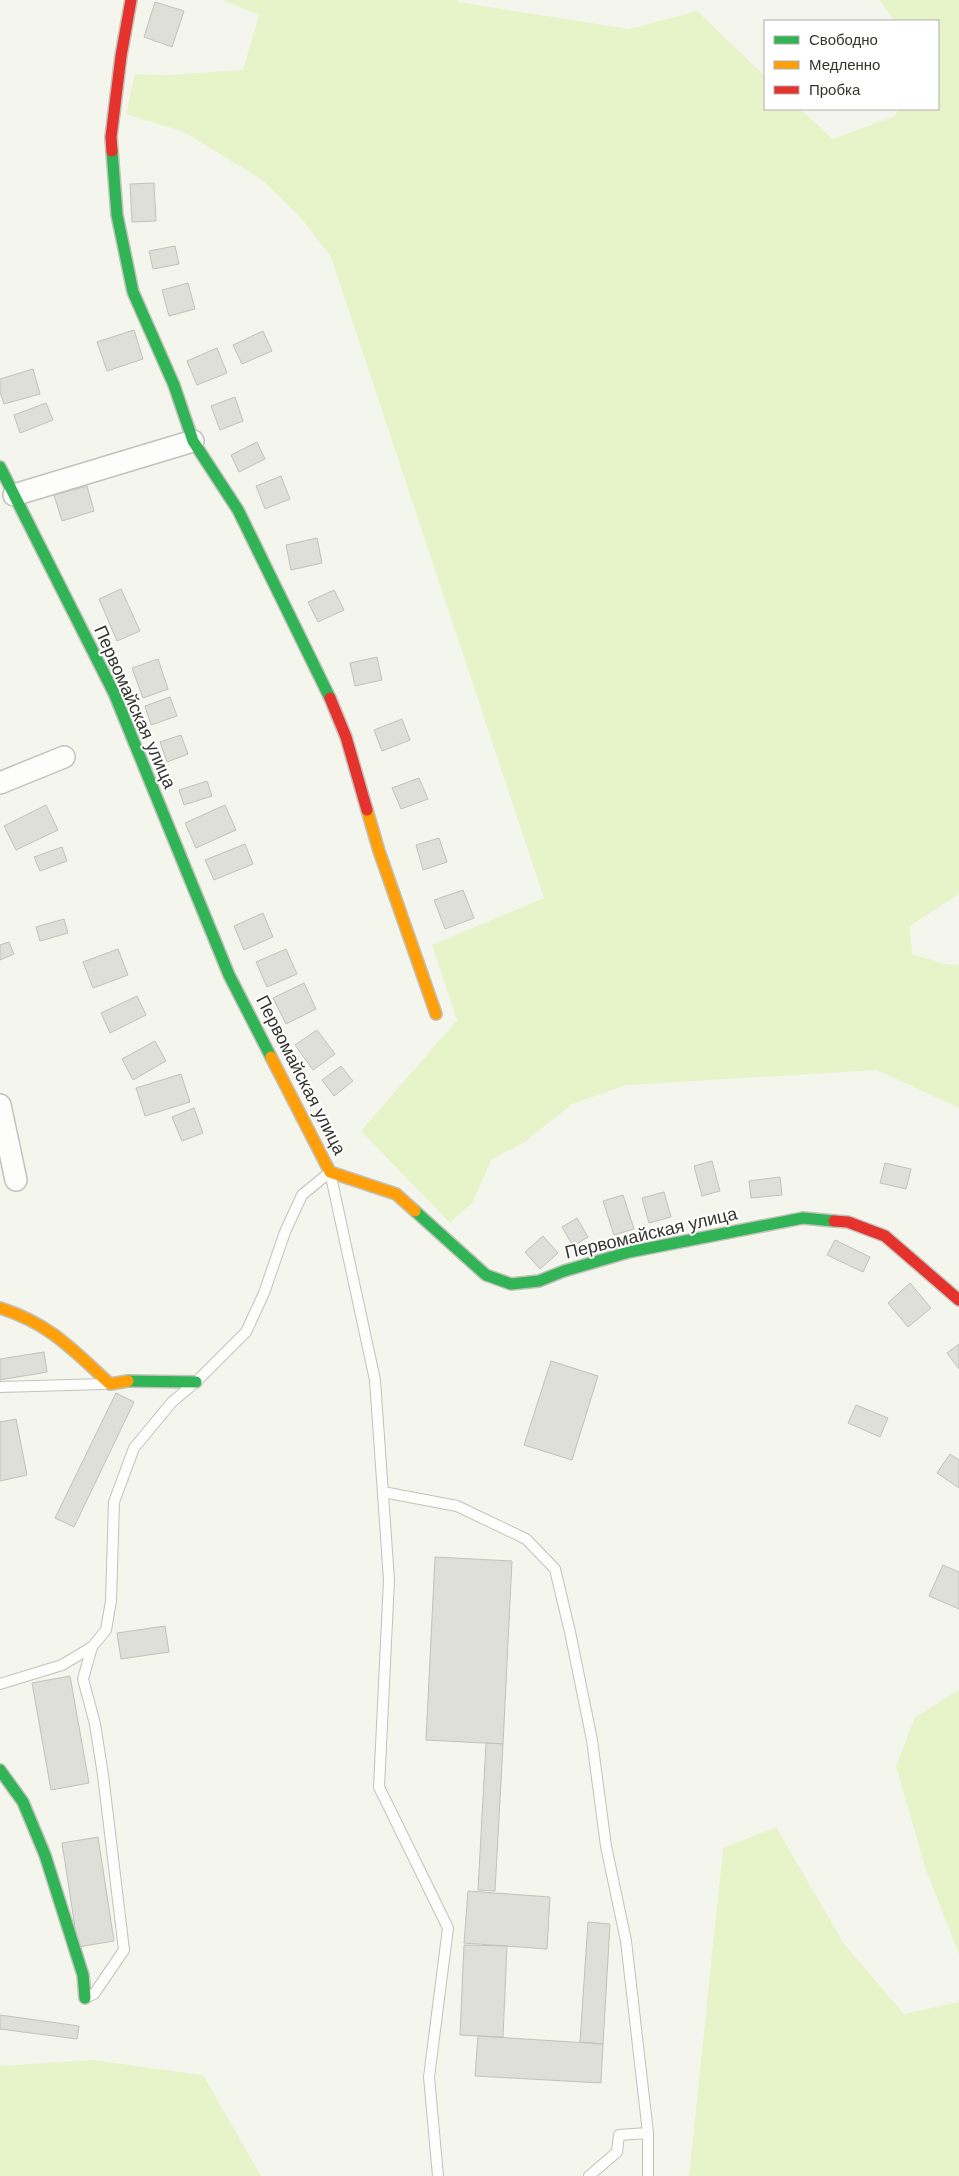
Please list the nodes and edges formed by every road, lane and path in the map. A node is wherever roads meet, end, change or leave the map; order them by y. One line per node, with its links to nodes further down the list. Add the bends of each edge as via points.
1 (131, 0): 2 (street, via 111,137 117,216 134,292 174,385)
2 (193, 441): 4 (street); 7 (street, via 238,510 323,680 346,737 380,851)
3 (0, 467): 4 (street, Первомайская улица)
4 (14, 494): 9 (street, Первомайская улица, via 114,693 230,975)
5 (64, 756): 6 (street)
6 (0, 783)
7 (436, 1014)
8 (0, 1105): 10 (street)
9 (330, 1172): 11 (street, Первомайская улица, via 396,1194 486,1275 510,1284 538,1281 630,1252 803,1218 848,1222 885,1236); 13 (lane, via 302,1195 246,1332); 16 (lane, via 374,1380)
10 (16, 1180)
11 (959, 1300)
12 (0, 1308): 14 (street, via 25,1316 57,1335)
13 (196, 1382): 14 (street, via 124,1381); 17 (lane, via 172,1402 134,1448 114,1502 111,1601 106,1630)
14 (110, 1384): 15 (lane)
15 (0, 1387)
16 (382, 1492): 21 (lane, via 457,1506 526,1539 555,1568 592,1740 606,1846 626,1941); 22 (lane, via 389,1580 379,1787 448,1928 429,2077)
17 (92, 1647): 18 (lane, via 62,1665); 20 (lane, via 82,1679 103,1775 124,1950 94,1994)
18 (0, 1684)
19 (0, 1770): 20 (street, via 23,1802 45,1855 83,1975)
20 (85, 1998)
21 (648, 2133): 23 (lane, via 619,2135 616,2152); 24 (lane)
22 (438, 2176)
23 (589, 2176)
24 (648, 2176)

